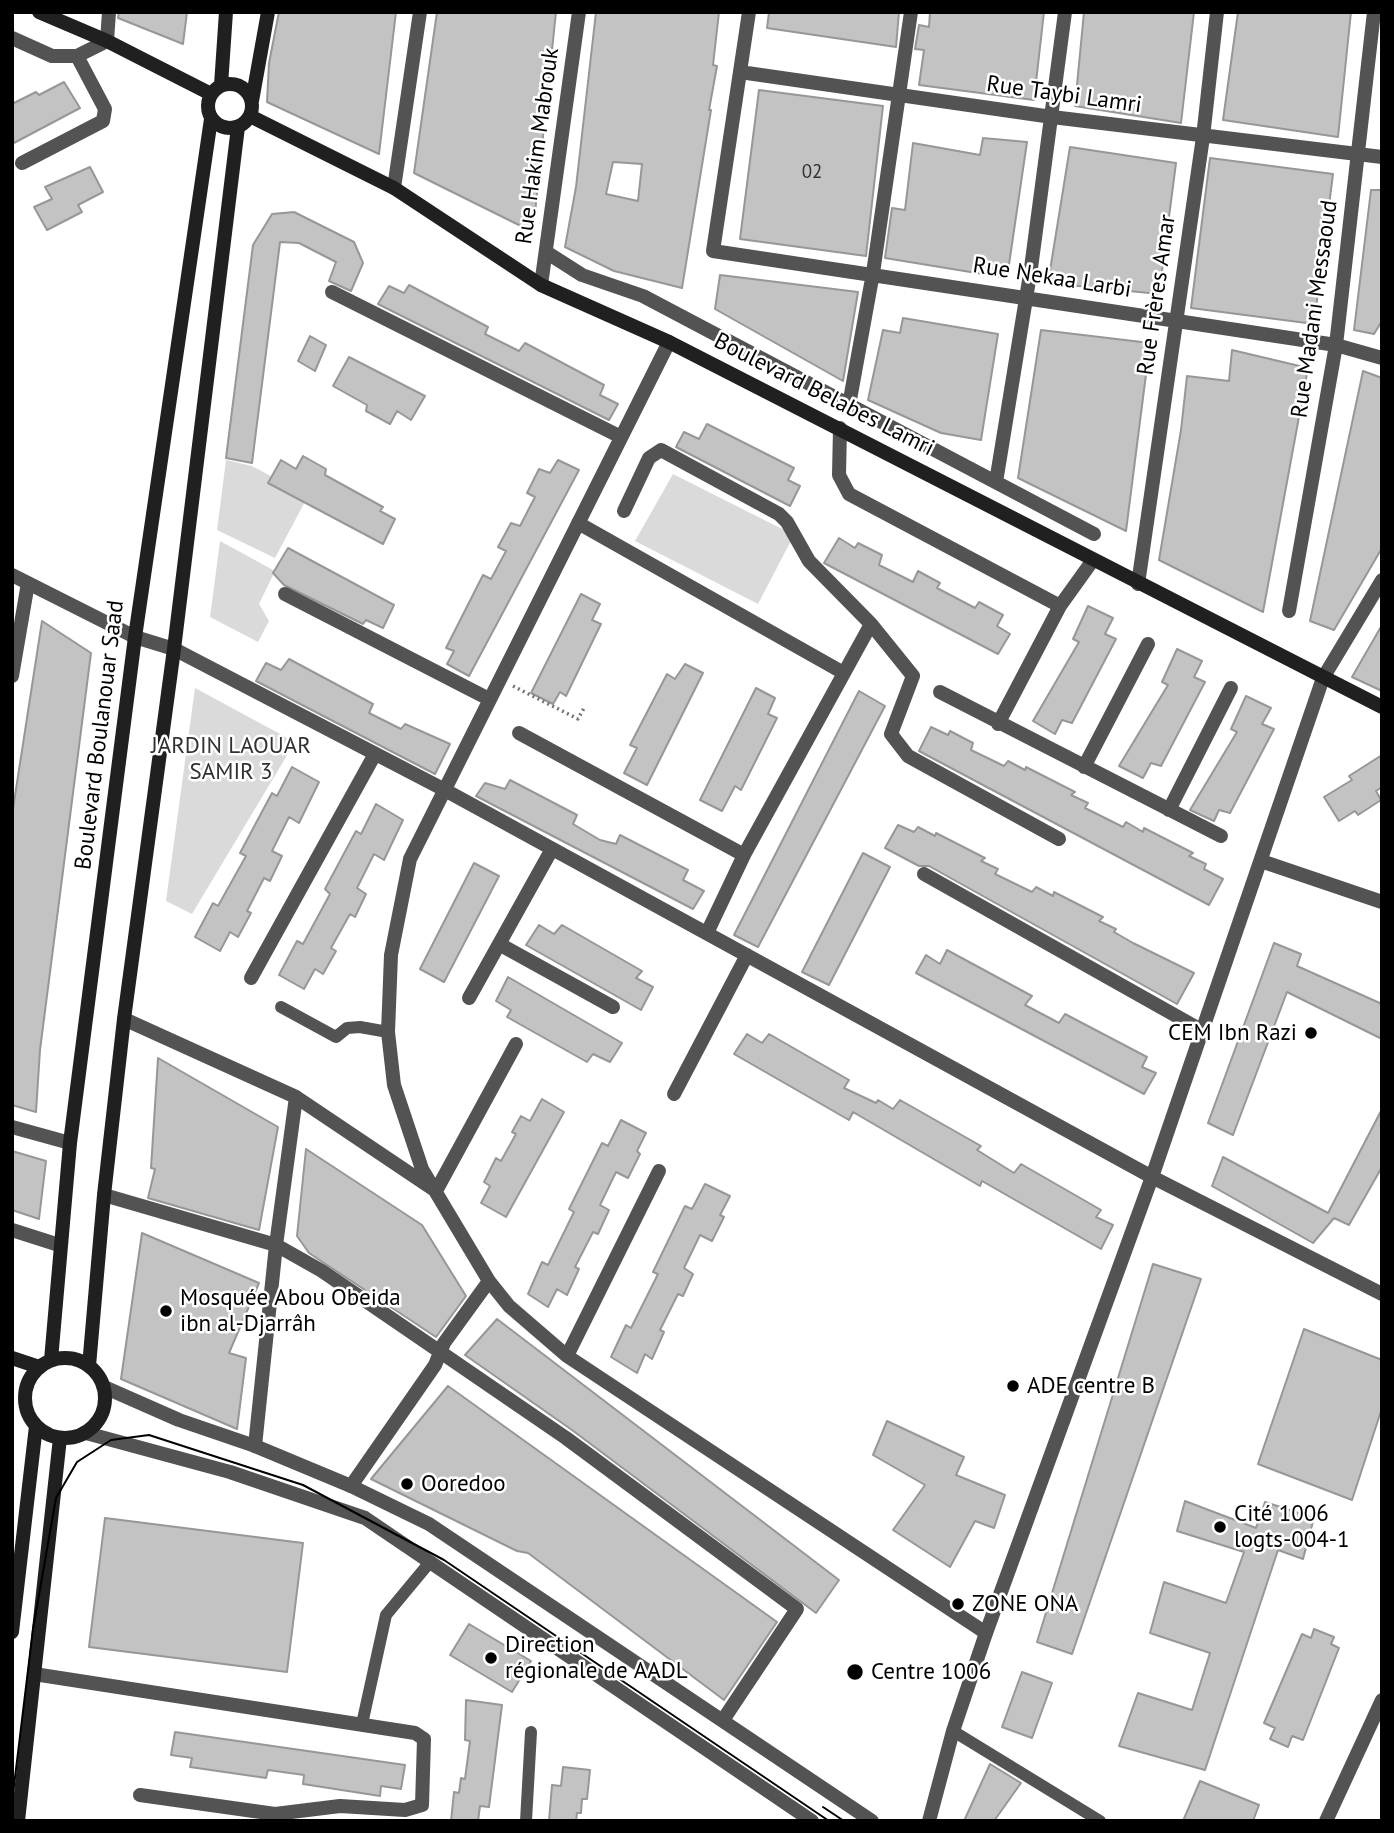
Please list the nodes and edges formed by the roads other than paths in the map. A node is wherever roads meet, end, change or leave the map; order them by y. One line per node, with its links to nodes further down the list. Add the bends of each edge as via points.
1 (39, 12): 13 (main road)
2 (109, 12): 13 (street)
3 (226, 12): 16 (main road)
4 (268, 12): 18 (main road)
5 (421, 12): 26 (street)
6 (579, 12): 27 (street, Rue Hakim Mabrouk)
7 (749, 12): 15 (street)
8 (911, 12): 17 (street)
9 (1065, 12): 19 (street)
10 (1217, 12): 22 (street, Rue Frères Amar)
11 (1374, 12): 23 (street, Rue Madani Messaoud)
12 (12, 38): 14 (street, via 52,56)
13 (107, 41): 14 (street); 16 (main road)
14 (77, 56): 25 (street, via 105,109 103,121)
15 (740, 72): 17 (street, Rue Taybi Lamri); 28 (street, Rue Nekaa Larbi, via 713,251)
16 (216, 90): 18 (main road, via 240,86); 20 (main road, via 207,106)
17 (898, 94): 19 (street, Rue Taybi Lamri); 28 (street)
18 (251, 108): 21 (main road); 26 (main road, Boulevard Belabes Lamri)
19 (1052, 117): 22 (street, Rue Taybi Lamri); 31 (street)
20 (211, 119): 21 (main road, via 223,128); 52 (main road, Boulevard Boulanouar Saad)
21 (238, 127): 54 (main road)
22 (1203, 137): 23 (street, Rue Taybi Lamri); 32 (street, Rue Frères Amar)
23 (1359, 154): 24 (street, Rue Taybi Lamri); 34 (street, Rue Madani Messaoud)
24 (1382, 157)
25 (22, 163)
26 (394, 188): 29 (main road, Boulevard Belabes Lamri)
27 (546, 252): 29 (street, Rue Hakim Mabrouk); 36 (street, via 582,275 643,296)
28 (873, 273): 31 (street, Rue Nekaa Larbi); 36 (street)
29 (541, 285): 33 (main road, Boulevard Belabes Lamri)
30 (332, 292): 38 (street)
31 (1026, 299): 32 (street, Rue Nekaa Larbi); 39 (street)
32 (1176, 320): 34 (street, Rue Nekaa Larbi); 47 (street, Rue Frères Amar)
33 (669, 342): 37 (main road, Boulevard Belabes Lamri); 38 (street)
34 (1336, 345): 35 (street, Rue Nekaa Larbi); 50 (street, Rue Madani Messaoud)
35 (1382, 358)
36 (849, 405): 39 (street)
37 (840, 428): 43 (main road, Boulevard Belabes Lamri); 49 (street, via 839,475 849,494)
38 (621, 437): 41 (street)
39 (996, 482): 42 (street)
40 (624, 511): 51 (street, via 649,458 661,450 779,514 809,561)
41 (578, 523): 55 (street); 60 (street)
42 (1094, 534)
43 (1093, 560): 47 (main road, Boulevard Belabes Lamri); 49 (street)
44 (12, 575): 46 (street)
45 (1382, 580): 57 (street)
46 (28, 583): 52 (street); 56 (street)
47 (1138, 584): 57 (main road, Boulevard Belabes Lamri)
48 (285, 594): 60 (street)
49 (1060, 606): 62 (street)
50 (1289, 611)
51 (871, 624): 55 (street); 69 (street, via 913,676 891,734 908,755)
52 (135, 637): 54 (street); 89 (main road, Boulevard Boulanouar Saad)
53 (1148, 644): 65 (street)
54 (174, 649): 64 (street); 82 (main road)
55 (842, 671): 71 (street)
56 (12, 676)
57 (1324, 678): 61 (main road, Boulevard Belabes Lamri); 72 (street)
58 (1231, 688): 67 (street)
59 (940, 692): 62 (street)
60 (489, 699): 66 (street)
61 (1382, 707)
62 (998, 724): 65 (street)
63 (519, 733): 71 (street)
64 (375, 754): 66 (street); 78 (street)
65 (1084, 767): 67 (street)
66 (443, 789): 70 (street); 84 (street, via 410,859 399,904 391,955)
67 (1169, 810): 68 (street)
68 (1221, 836)
69 (1059, 839)
70 (552, 849): 75 (street); 76 (street)
71 (744, 855): 75 (street)
72 (1261, 861): 74 (street); 83 (street)
73 (924, 874): 83 (street)
74 (1382, 902)
75 (707, 933): 77 (street)
76 (499, 944): 79 (street); 81 (street)
77 (747, 955): 86 (street); 91 (street)
78 (251, 978)
79 (469, 998)
80 (281, 1007): 84 (lane, via 336,1037 346,1028)
81 (613, 1007)
82 (124, 1018): 87 (street); 93 (main road)
83 (1203, 1031): 91 (street)
84 (388, 1032): 92 (street, via 394,1085 411,1142)
85 (516, 1044): 92 (street)
86 (674, 1094)
87 (296, 1097): 92 (street); 96 (street)
88 (12, 1127): 89 (street)
89 (70, 1143): 95 (main road, Boulevard Boulanouar Saad)
90 (659, 1171): 100 (street)
91 (1152, 1177): 98 (street); 113 (street)
92 (436, 1191): 97 (street)
93 (104, 1195): 96 (street); 103 (main road)
94 (12, 1230): 95 (street)
95 (59, 1245): 102 (main road, Boulevard Boulanouar Saad)
96 (276, 1245): 99 (street); 109 (street)
97 (489, 1281): 99 (street); 100 (street, via 509,1306)
98 (1382, 1293)
99 (442, 1352): 110 (street); 116 (street, via 797,1609)
100 (567, 1356): 113 (street)
101 (12, 1358): 102 (main road)
102 (45, 1363): 103 (main road, via 64,1357); 105 (main road, via 30,1377)
103 (89, 1366): 104 (main road)
104 (104, 1387): 107 (main road, via 102,1413); 109 (street)
105 (19, 1401): 106 (main road)
106 (36, 1426): 108 (main road); 112 (main road)
107 (86, 1433): 108 (main road); 111 (street, via 299,1493 365,1518)
108 (61, 1438): 114 (main road)
109 (255, 1446): 110 (street)
110 (351, 1486): 116 (street, via 441,1531)
111 (430, 1562): 117 (lane, via 386,1615); 124 (street)
112 (12, 1632)
113 (986, 1633): 118 (street)
114 (34, 1674): 117 (street); 122 (main road)
115 (1382, 1700): 128 (street)
116 (723, 1720): 125 (street)
117 (362, 1724): 121 (street, via 415,1733 424,1739 422,1805 404,1810 340,1806)
118 (953, 1731): 126 (street); 127 (lane)
119 (531, 1732): 123 (lane)
120 (140, 1795): 121 (street)
121 (276, 1817)
122 (18, 1821)
123 (526, 1821)
124 (812, 1821)
125 (872, 1821)
126 (929, 1821)
127 (1100, 1821)
128 (1326, 1821)

